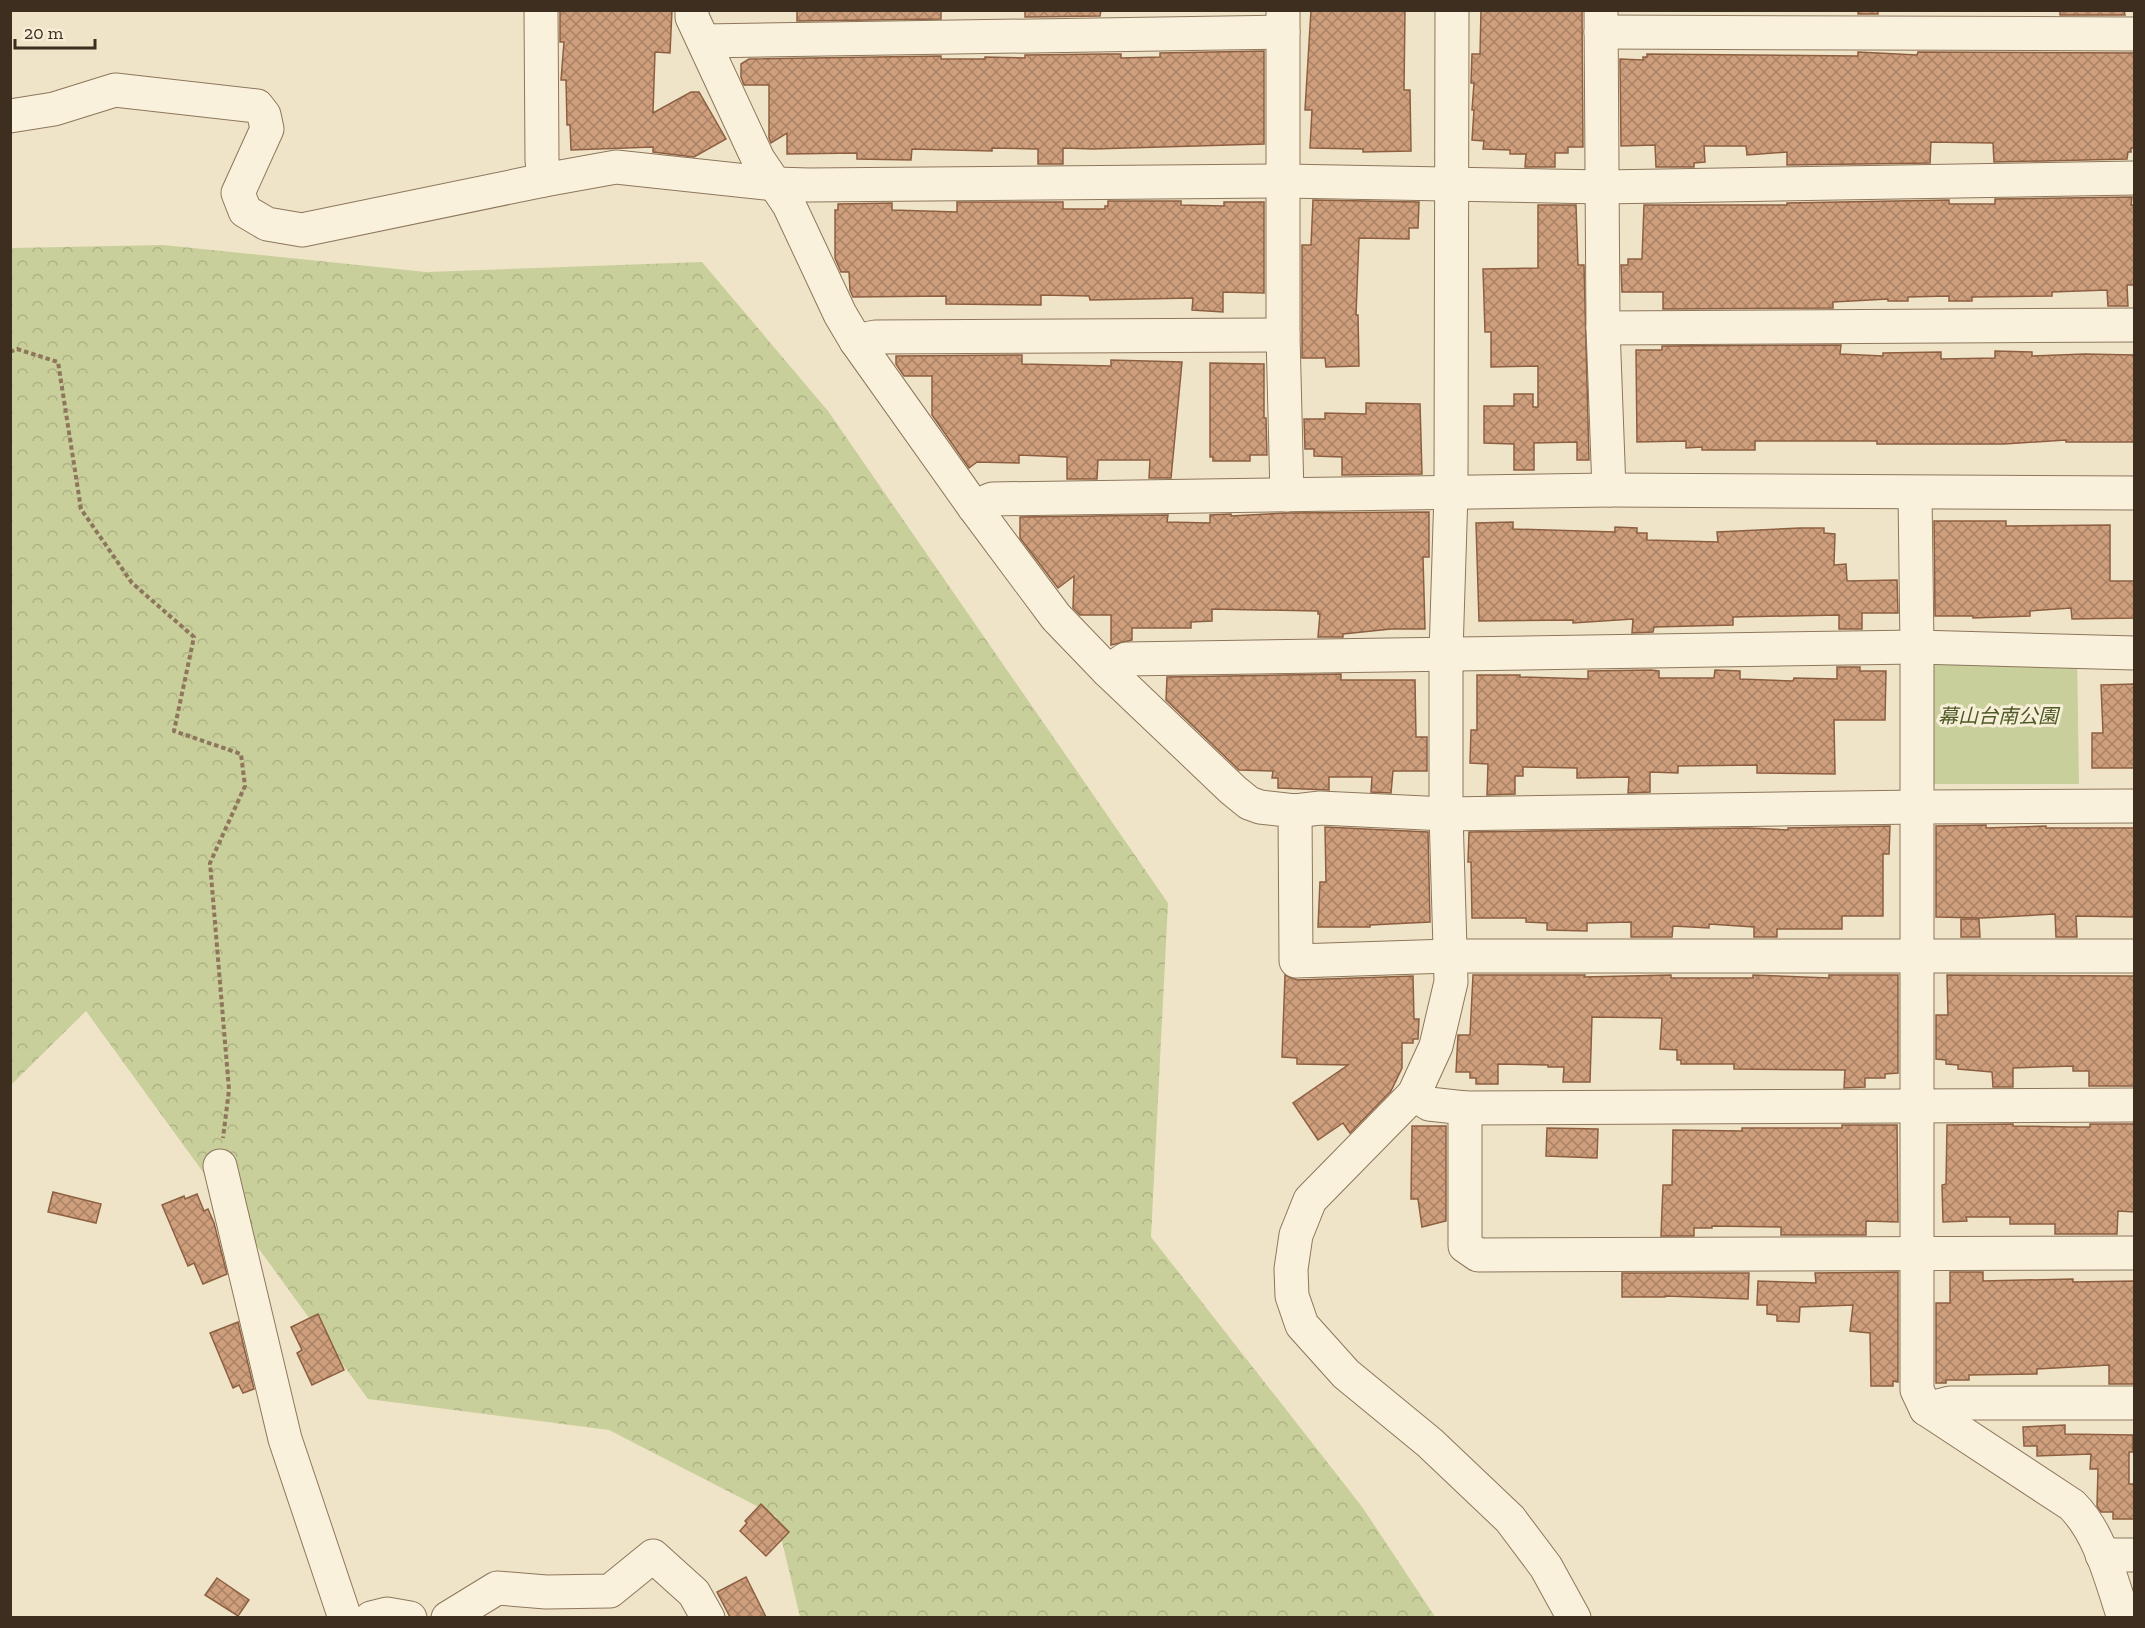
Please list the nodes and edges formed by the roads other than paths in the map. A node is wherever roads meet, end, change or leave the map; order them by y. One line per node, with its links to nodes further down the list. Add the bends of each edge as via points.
1 (541, 10): 11 (street)
2 (692, 10): 8 (street)
3 (1452, 10): 14 (street)
4 (1283, 21): 8 (street); 12 (street)
5 (1601, 21): 6 (street); 15 (street)
6 (1985, 22): 7 (street)
7 (2134, 34)
8 (704, 41): 13 (street, via 758,159)
9 (10, 116): 11 (street, via 54,109 115,90 257,106 267,129 237,193 245,211 267,224 302,230)
10 (2134, 178): 15 (street)
11 (544, 180): 13 (street, via 616,167)
12 (1284, 182): 13 (street); 14 (street); 18 (street)
13 (775, 184): 19 (street)
14 (1453, 185): 15 (street); 21 (street)
15 (1603, 187): 17 (street)
16 (2134, 325): 17 (street)
17 (1603, 328): 20 (street)
18 (1283, 335): 19 (street, via 875,337); 24 (street)
19 (856, 341): 25 (street)
20 (1609, 490): 21 (street); 22 (street)
21 (1451, 492): 24 (street); 28 (street)
22 (1915, 493): 23 (street); 26 (street)
23 (2134, 493)
24 (1287, 495): 25 (street, via 992,499)
25 (974, 507): 29 (street, via 1056,617)
26 (1917, 647): 27 (street); 28 (street); 31 (street)
27 (2134, 652)
28 (1446, 653): 29 (street, via 1126,659); 33 (street)
29 (1108, 671): 32 (street, via 1249,803)
30 (2134, 806): 31 (street)
31 (1917, 807): 33 (street); 36 (street)
32 (1295, 811): 33 (street, via 1320,808); 34 (street, via 1296,961)
33 (1446, 814): 34 (street)
34 (1449, 956): 36 (street); 37 (street, via 1451,982 1436,1046)
35 (2134, 956): 36 (street)
36 (1916, 957): 39 (street)
37 (1414, 1094): 40 (street, via 1429,1104); 53 (street, via 1310,1200 1296,1235 1292,1296 1302,1324 1346,1374 1430,1443 1510,1519 1546,1567)
38 (2134, 1105): 39 (street)
39 (1915, 1107): 40 (street); 43 (street)
40 (1465, 1108): 43 (street, via 1465,1246 1478,1256)
41 (220, 1166): 48 (street, via 285,1439)
42 (2134, 1253): 43 (street)
43 (1918, 1254): 45 (street, via 1917,1390)
44 (2134, 1403): 45 (street, via 1950,1403)
45 (1926, 1409): 46 (street, via 2072,1505 2084,1517)
46 (2102, 1555): 47 (street); 54 (street)
47 (2134, 1556)
48 (345, 1617)
49 (371, 1617): 50 (street)
50 (410, 1617)
51 (448, 1617): 52 (street, via 497,1587 610,1592 653,1556 694,1593)
52 (708, 1617)
53 (1574, 1617)
54 (2124, 1617)

